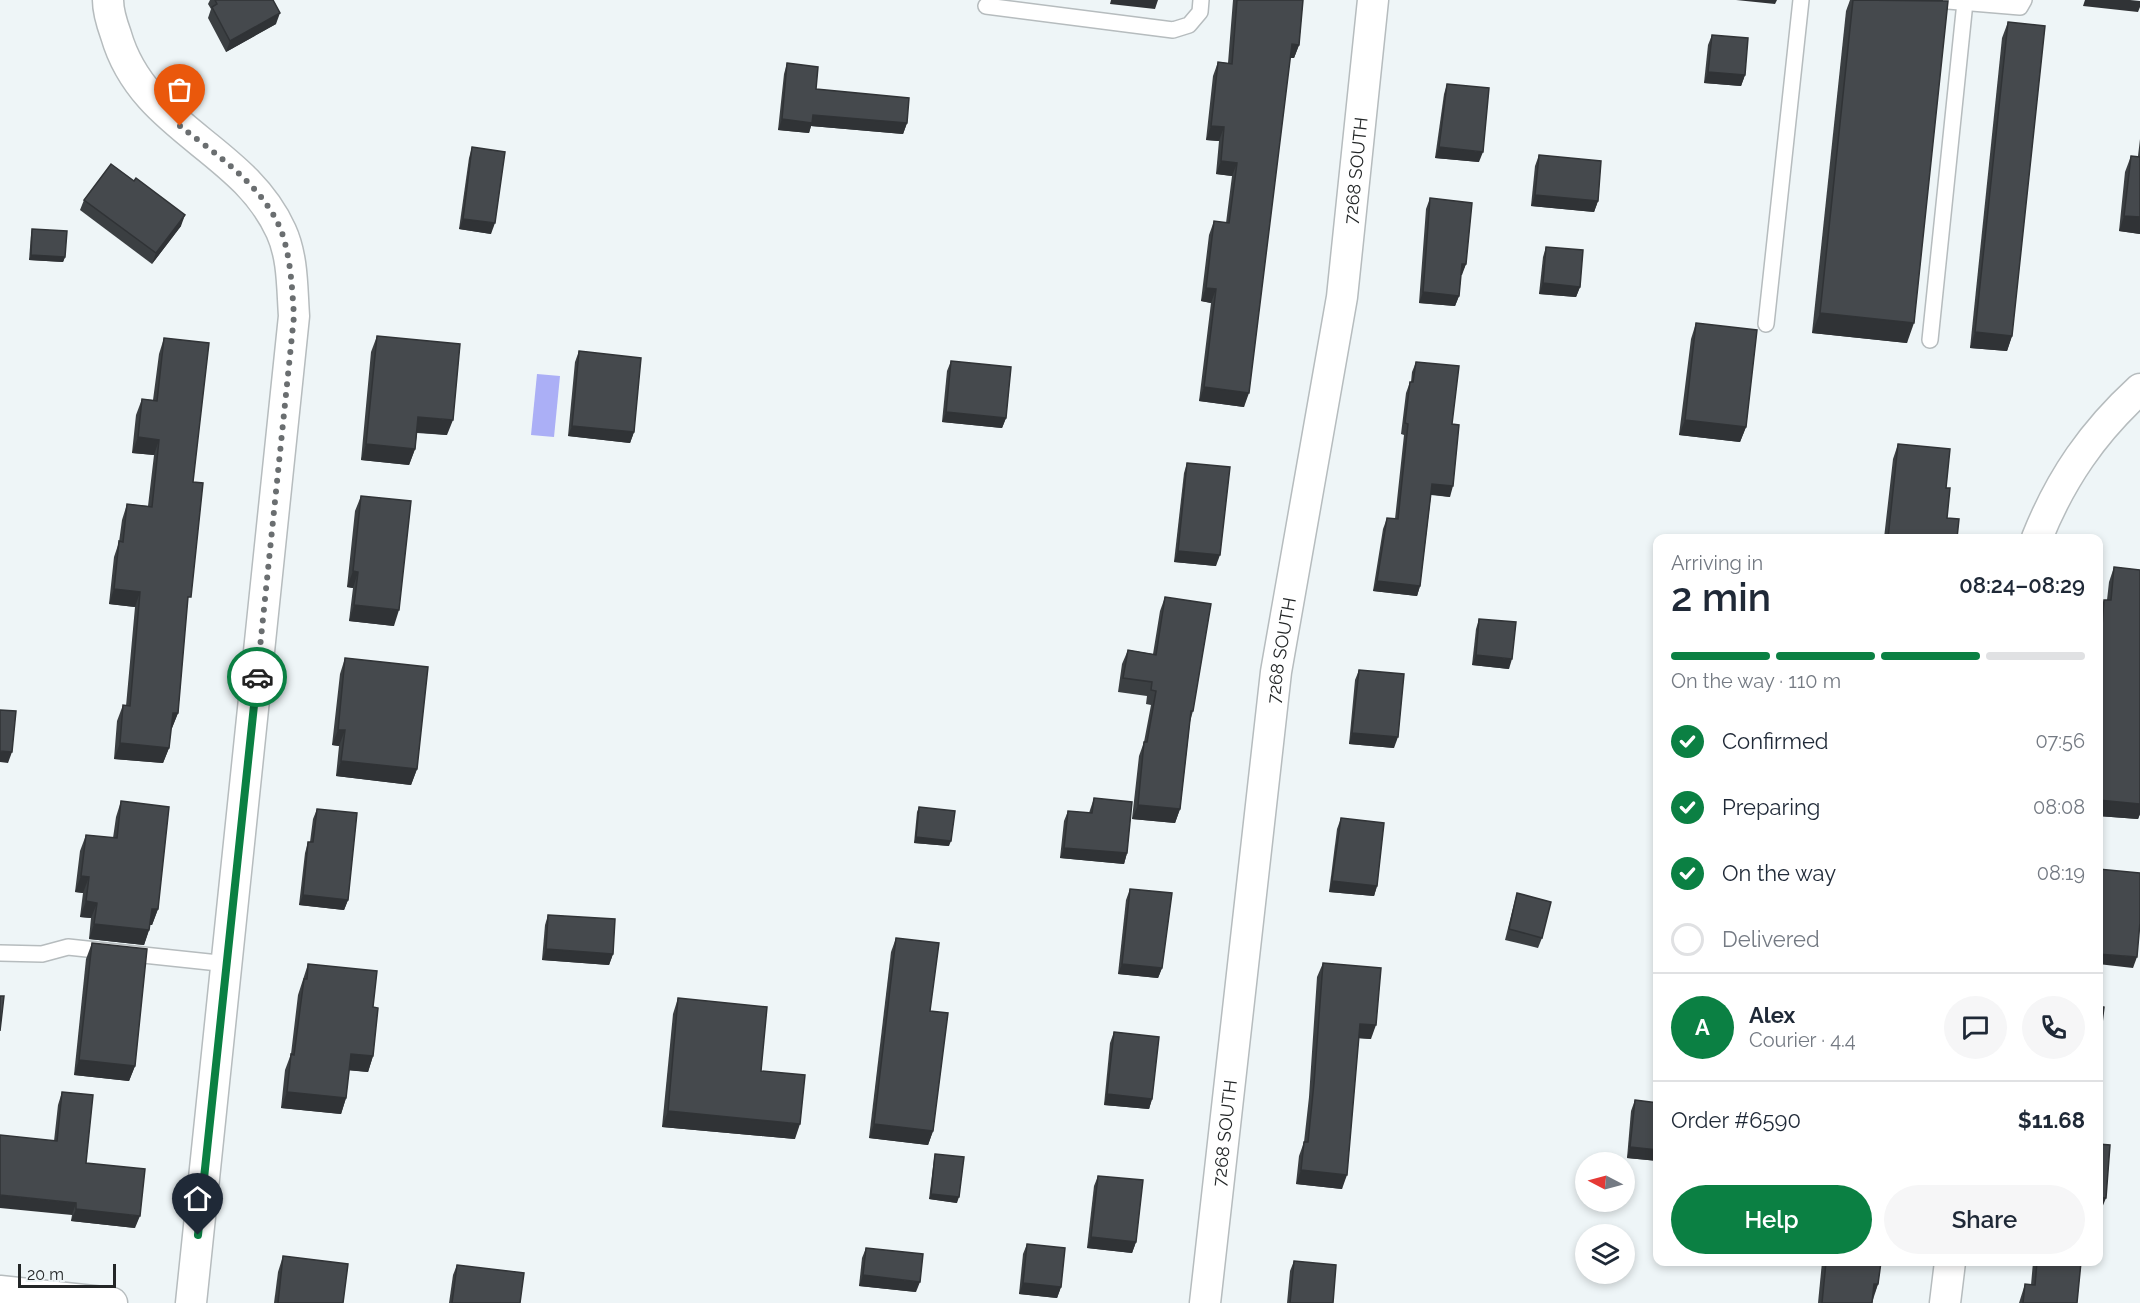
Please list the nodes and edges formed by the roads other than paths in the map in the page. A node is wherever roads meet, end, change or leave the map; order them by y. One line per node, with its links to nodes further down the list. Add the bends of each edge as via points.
1 (108, 0): 14 (street, via 120,51 142,89 165,114 227,161 261,198 281,231 291,267 294,316)
2 (1201, 0): 8 (lane, via 1200,12 1189,25 1173,30)
3 (1373, 0): 19 (street, 7268 SOUTH, via 1342,297 1275,672)
4 (1801, 0): 9 (lane)
5 (1936, 0): 7 (lane)
6 (2024, 0): 7 (lane, via 2020,7)
7 (1965, 2): 10 (lane)
8 (986, 6)
9 (1766, 324)
10 (1930, 340)
11 (2140, 389): 12 (street, via 2114,413 2074,462)
12 (2039, 534)
13 (0, 953): 14 (lane, via 42,954 68,947)
14 (228, 964): 18 (street)
15 (1950, 1266): 20 (street)
16 (0, 1291): 17 (street)
17 (112, 1303)
18 (191, 1303)
19 (1205, 1303)
20 (1945, 1303)

